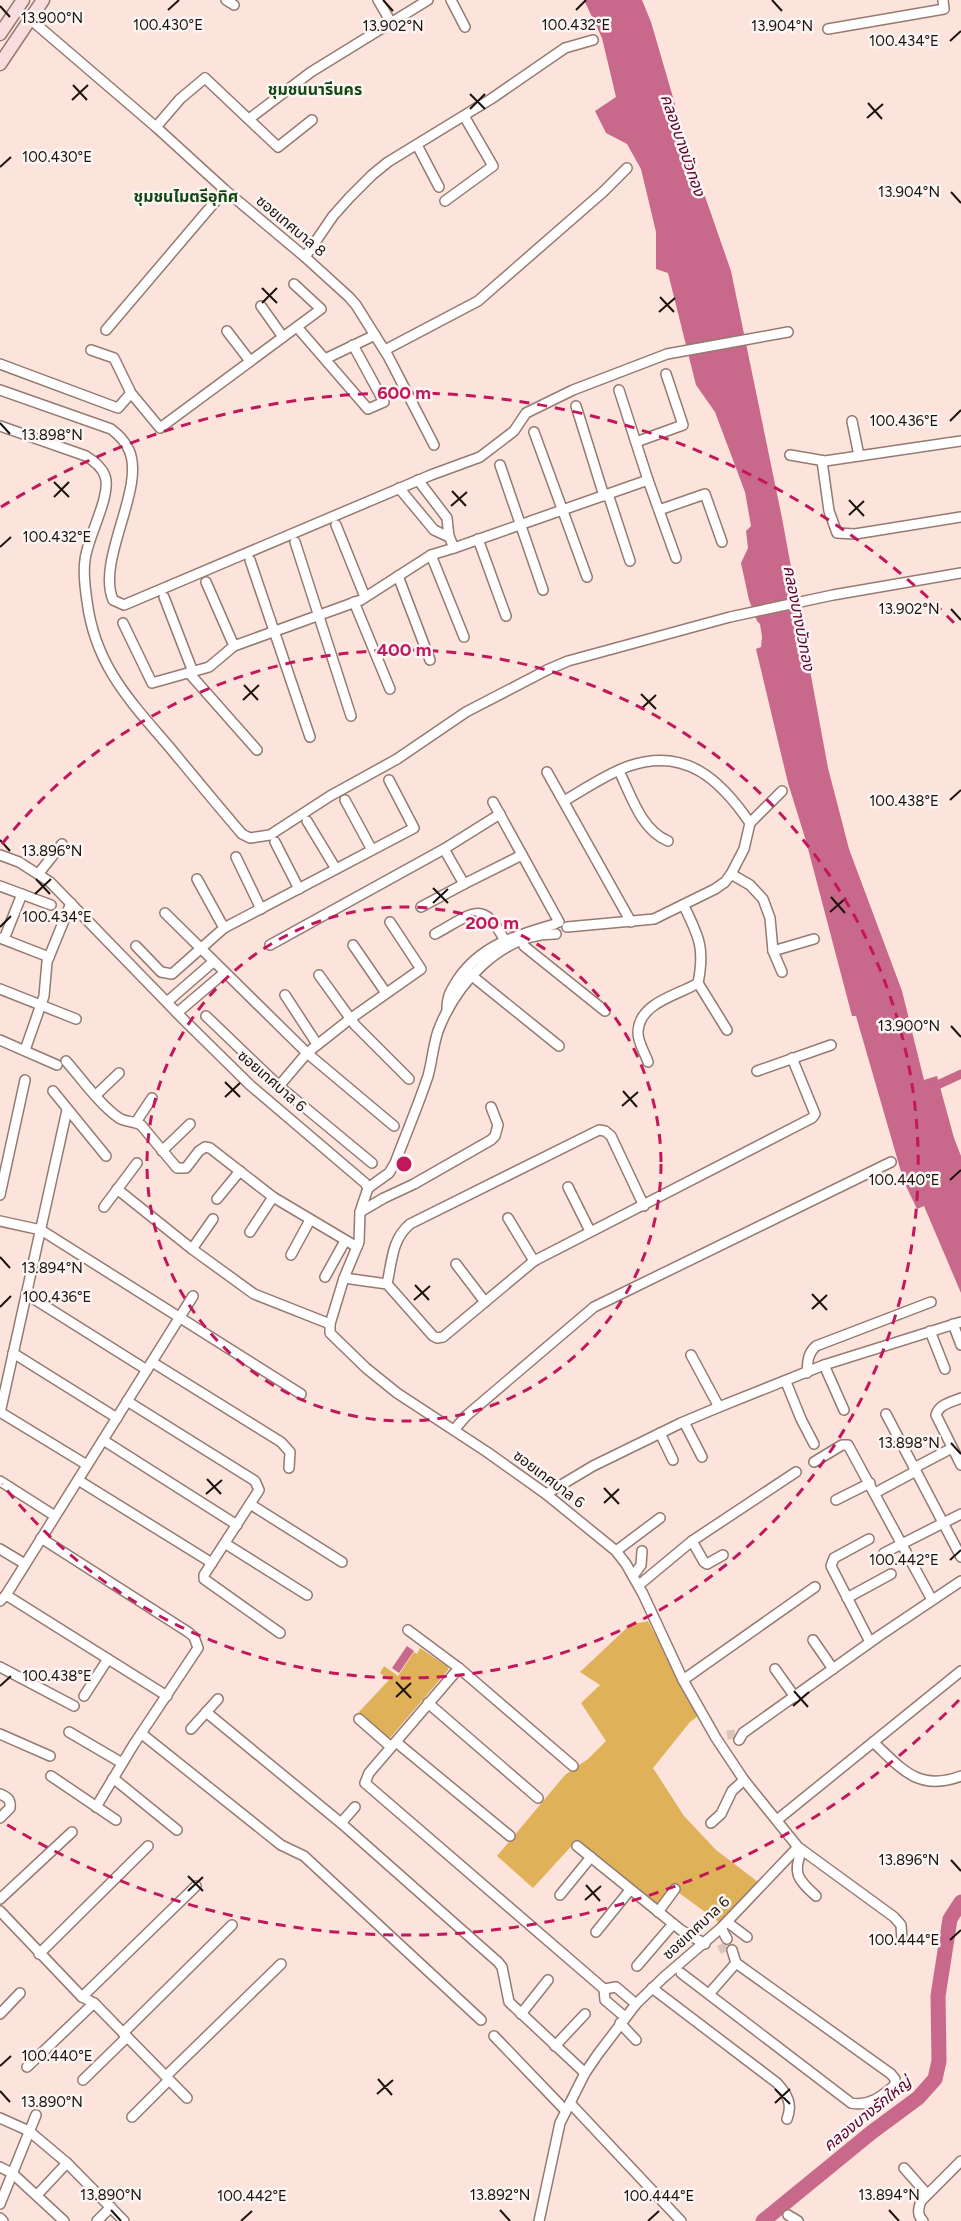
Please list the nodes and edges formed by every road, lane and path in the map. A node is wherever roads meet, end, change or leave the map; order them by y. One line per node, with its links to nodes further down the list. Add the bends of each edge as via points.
1 (23, 0): 11 (main road)
2 (43, 0): 7 (main road)
3 (378, 0): 8 (street)
4 (428, 0): 8 (street)
5 (454, 0): 9 (street)
6 (943, 0): 10 (street, via 944,9)
7 (30, 20): 13 (main road); 17 (street, ซอยเทศบาล 8)
8 (392, 24): 15 (street, via 311,72)
9 (465, 27)
10 (828, 29)
11 (0, 34)
12 (593, 40): 14 (street, via 565,48)
13 (0, 64)
14 (464, 116): 18 (street); 22 (street, via 493,166)
15 (249, 119): 16 (street, via 278,147); 17 (street, via 205,78)
16 (312, 120)
17 (156, 127): 21 (street, ซอยเทศบาล 8)
18 (417, 145): 20 (street); 23 (street, via 372,175 333,216)
19 (627, 168): 34 (street, via 478,301)
20 (440, 187)
21 (225, 190): 23 (street, ซอยเทศบาล 8); 27 (street)
22 (445, 201)
23 (305, 257): 30 (street, ซอยเทศบาล 8, via 349,297)
24 (294, 284): 26 (street, via 321,309)
25 (261, 306): 31 (street)
26 (297, 327): 31 (street); 35 (street)
27 (106, 330)
28 (227, 331): 36 (street)
29 (788, 332): 53 (street, via 667,354 573,390 526,413 514,431 480,457)
30 (375, 335): 32 (street); 34 (street, ซอยเทศบาล 8)
31 (283, 337): 36 (street)
32 (353, 345): 35 (street); 35 (street, via 384,402 368,408)
33 (91, 350): 41 (street, via 114,358)
34 (385, 350): 48 (street, ซอยเทศบาล 8)
35 (325, 359)
36 (250, 361): 41 (street, via 160,428)
37 (0, 364): 41 (street, via 118,408)
38 (666, 374): 47 (street, via 683,425)
39 (0, 390): 55 (street, via 111,429 130,452 131,482 109,574 109,590 117,603 128,604)
40 (619, 390): 47 (street)
41 (131, 393)
42 (576, 406): 56 (street)
43 (852, 421): 50 (street)
44 (0, 426): 71 (street, via 86,456 105,476 106,489 85,558 87,600 98,648 135,707 242,834 250,838 270,835 397,759 466,712 567,661 730,616)
45 (534, 432): 57 (street)
46 (961, 441): 50 (street)
47 (636, 442): 54 (street)
48 (434, 445)
49 (790, 456): 51 (street)
50 (859, 456): 51 (street)
51 (822, 461): 59 (street, via 829,511 837,533 855,534)
52 (500, 465): 61 (street)
53 (418, 480): 55 (street); 62 (street, via 447,518)
54 (648, 480): 56 (street); 58 (street)
55 (399, 488): 62 (street, via 434,530)
56 (606, 495): 57 (street); 70 (street)
57 (563, 510): 61 (street); 73 (street)
58 (659, 510): 65 (street, via 705,494); 68 (street)
59 (961, 518)
60 (336, 525): 77 (street)
61 (520, 525): 63 (street); 75 (street)
62 (448, 536): 66 (street)
63 (478, 539): 66 (street); 80 (street)
64 (295, 542): 79 (street)
65 (722, 542)
66 (454, 548): 67 (street)
67 (431, 555): 72 (street); 83 (street)
68 (676, 558)
69 (250, 560): 82 (street)
70 (630, 561)
71 (961, 573)
72 (398, 576): 77 (street); 85 (street)
73 (587, 577)
74 (206, 582): 84 (street)
75 (543, 590)
76 (164, 597): 86 (street)
77 (365, 597): 78 (street)
78 (354, 602): 79 (street); 87 (street)
79 (317, 615): 82 (street); 88 (street)
80 (506, 616)
81 (123, 623): 86 (street, via 152,683)
82 (274, 632): 84 (street); 89 (street)
83 (464, 637)
84 (234, 646): 86 (street, via 209,667)
85 (430, 660)
86 (191, 672): 90 (street)
87 (390, 689)
88 (351, 716)
89 (310, 737)
90 (257, 750)
91 (547, 771): 96 (street)
92 (619, 771): 96 (street); 100 (street, via 654,760 690,765 726,792); 101 (street, via 645,824)
93 (388, 780): 105 (street, via 414,828)
94 (782, 791): 100 (street)
95 (345, 800): 105 (street)
96 (564, 801): 124 (street)
97 (493, 802): 98 (street)
98 (500, 814): 104 (street); 107 (street)
99 (307, 821): 109 (street)
100 (750, 823): 111 (street, via 744,849)
101 (668, 841)
102 (275, 842): 115 (street)
103 (62, 844): 110 (street)
104 (444, 849): 113 (street); 132 (street)
105 (372, 850): 109 (street)
106 (0, 855): 110 (street, ซอยเทศบาล 6)
107 (522, 855): 113 (street); 125 (street)
108 (236, 857): 121 (street)
109 (336, 869): 115 (street)
110 (39, 873): 117 (street, ซอยเทศบาล 6)
111 (731, 874): 119 (street, via 715,889); 136 (street, via 750,885 763,899 770,918)
112 (197, 879): 126 (street)
113 (464, 884): 120 (street)
114 (0, 886): 116 (street)
115 (298, 889): 121 (street)
116 (22, 894): 118 (street); 129 (street)
117 (71, 903): 137 (street); 147 (street, ซอยเทศบาล 6)
118 (51, 905)
119 (684, 906): 124 (street, via 654,919); 143 (street, via 701,946)
120 (421, 907)
121 (261, 909): 126 (street)
122 (165, 913): 135 (street)
123 (390, 922): 145 (street, via 421,969)
124 (631, 922): 125 (street)
125 (559, 927): 128 (street)
126 (224, 928): 135 (street)
127 (435, 934): 131 (street, via 480,912 492,921)
128 (521, 938): 131 (street); 149 (street, via 524,946)
129 (2, 939): 137 (street)
130 (814, 939): 136 (street)
131 (506, 944): 141 (street, via 483,953)
132 (270, 945)
133 (353, 945): 145 (street)
134 (136, 946): 135 (street, via 168,975)
135 (201, 949): 138 (street)
136 (773, 951): 140 (street)
137 (49, 957): 148 (street)
138 (213, 962): 139 (street); 147 (street)
139 (224, 972): 150 (street); 160 (street)
140 (782, 972)
141 (468, 973): 158 (street); 182 (street, via 448,995 428,1076 395,1163)
142 (319, 975): 153 (street)
143 (698, 983): 154 (street); 162 (street, via 661,1001 644,1016 638,1030)
144 (0, 989): 148 (street)
145 (386, 993): 153 (street)
146 (285, 995): 156 (street)
147 (167, 1002): 150 (street, ซอยเทศบาล 6)
148 (41, 1005): 152 (street); 159 (street)
149 (605, 1011)
150 (177, 1013): 184 (street, ซอยเทศบาล 6, via 250,1085)
151 (206, 1016): 167 (street)
152 (76, 1018)
153 (350, 1018): 156 (street); 165 (street)
154 (727, 1030)
155 (0, 1040): 159 (street)
156 (317, 1044): 160 (street)
157 (831, 1045): 161 (street)
158 (560, 1046)
159 (25, 1050): 169 (street, via 62,1063)
160 (307, 1053): 167 (street); 175 (street)
161 (792, 1058): 163 (street); 190 (street, via 814,1116)
162 (648, 1062)
163 (757, 1071)
164 (119, 1073): 169 (street)
165 (409, 1079)
166 (25, 1080): 186 (street)
167 (279, 1086): 180 (street)
168 (53, 1091): 172 (street)
169 (96, 1095): 173 (street, via 121,1119)
170 (152, 1098): 173 (street)
171 (491, 1107): 188 (street, via 498,1125 491,1140)
172 (67, 1110): 177 (street); 197 (street)
173 (136, 1122): 176 (street)
174 (190, 1124): 176 (street)
175 (394, 1125)
176 (162, 1151): 181 (street, via 182,1169 199,1151 210,1148)
177 (106, 1156)
178 (891, 1162): 234 (street, via 594,1307 465,1416)
179 (137, 1163): 185 (street)
180 (372, 1163)
181 (240, 1171): 187 (street); 189 (street)
182 (377, 1182): 184 (street); 188 (street)
183 (568, 1187): 198 (street)
184 (368, 1188): 192 (street)
185 (117, 1189): 191 (street); 202 (street)
186 (0, 1195)
187 (273, 1197): 195 (street); 199 (street)
188 (384, 1198): 192 (street)
189 (217, 1199)
190 (644, 1206): 198 (street); 208 (street, via 611,1136 599,1130 410,1224 396,1240)
191 (104, 1207)
192 (360, 1212): 201 (street)
193 (508, 1218): 204 (street)
194 (213, 1219): 202 (street)
195 (310, 1220): 200 (street); 203 (street)
196 (0, 1221): 197 (street)
197 (40, 1230): 209 (street); 213 (street)
198 (590, 1231): 204 (street)
199 (250, 1232)
200 (345, 1241): 201 (street); 206 (street)
201 (357, 1247): 207 (street)
202 (192, 1249): 215 (street, via 254,1294)
203 (291, 1255)
204 (534, 1261): 211 (street)
205 (456, 1264): 211 (street)
206 (325, 1277)
207 (344, 1278): 208 (street); 215 (street)
208 (387, 1284): 211 (street, via 437,1338)
209 (26, 1294): 218 (street); 221 (street)
210 (193, 1296): 213 (street)
211 (485, 1302)
212 (931, 1302): 223 (street, via 816,1346 810,1351)
213 (179, 1318): 221 (street); 225 (street)
214 (957, 1323): 216 (street); 217 (street)
215 (330, 1324): 234 (street, ซอยเทศบาล 6, via 330,1333 366,1368)
216 (930, 1331): 220 (street); 222 (street)
217 (961, 1345)
218 (13, 1353): 230 (street); 232 (street)
219 (691, 1355): 228 (street)
220 (824, 1365): 223 (street); 229 (street)
221 (149, 1366): 227 (street); 244 (street, via 281,1442 290,1452)
222 (945, 1369)
223 (807, 1373): 224 (street)
224 (786, 1382): 228 (street); 237 (street)
225 (301, 1394)
226 (961, 1398): 238 (street, via 937,1409 936,1415)
227 (127, 1401): 232 (street); 253 (street, via 255,1481 259,1490)
228 (719, 1407): 233 (street)
229 (844, 1410)
230 (0, 1412): 242 (street)
231 (886, 1414): 245 (street)
232 (117, 1418): 236 (street)
233 (684, 1422): 235 (street); 239 (street)
234 (454, 1431): 251 (street, ซอยเทศบาล 6)
235 (660, 1434): 240 (street); 251 (street)
236 (103, 1440): 242 (street); 258 (street)
237 (814, 1444)
238 (952, 1448): 243 (street); 245 (street)
239 (702, 1457)
240 (674, 1460)
241 (814, 1462): 249 (street, via 848,1445)
242 (87, 1465): 247 (street)
243 (961, 1465)
244 (289, 1468)
245 (915, 1470): 250 (street); 257 (street)
246 (796, 1472): 261 (street)
247 (78, 1480): 255 (street); 271 (street)
248 (0, 1481): 255 (street)
249 (870, 1483): 250 (street); 252 (street)
250 (875, 1493): 263 (street)
251 (546, 1494): 265 (street, ซอยเทศบาล 6)
252 (836, 1500)
253 (250, 1504): 258 (street); 270 (street)
254 (961, 1514): 257 (street)
255 (55, 1516): 259 (street)
256 (660, 1518): 265 (street)
257 (943, 1524): 263 (street); 269 (street)
258 (237, 1525): 262 (street)
259 (41, 1538): 272 (street); 294 (street, via 194,1637 198,1648)
260 (869, 1539): 280 (street, via 831,1562)
261 (692, 1541): 268 (street, via 707,1564); 276 (street)
262 (226, 1544): 271 (street); 278 (street)
263 (902, 1545): 267 (street); 281 (street)
264 (0, 1549): 272 (street)
265 (616, 1551): 274 (street, ซอยเทศบาล 6)
266 (642, 1551): 274 (street, via 641,1565)
267 (884, 1553)
268 (723, 1555)
269 (961, 1557)
270 (342, 1562)
271 (212, 1563): 283 (street, via 204,1575 207,1582)
272 (25, 1564): 279 (street)
273 (891, 1575): 280 (street)
274 (633, 1576): 276 (street, ซอยเทศบาล 6)
275 (961, 1581): 281 (street)
276 (639, 1585): 292 (street, ซอยเทศบาล 6)
277 (815, 1587): 292 (street)
278 (307, 1594)
279 (3, 1598): 286 (street)
280 (847, 1598): 285 (street)
281 (932, 1600): 285 (street)
282 (408, 1630): 288 (street)
283 (280, 1633)
284 (813, 1640): 290 (street)
285 (870, 1642): 290 (street)
286 (108, 1659): 293 (street); 294 (street)
287 (0, 1666): 298 (street)
288 (459, 1668): 297 (street); 312 (street)
289 (775, 1669): 295 (street)
290 (833, 1669): 295 (street)
291 (961, 1671): 307 (street)
292 (683, 1680): 306 (street, ซอยเทศบาล 6)
293 (84, 1696)
294 (167, 1696): 304 (street)
295 (795, 1697): 305 (street)
296 (218, 1699): 299 (street)
297 (428, 1703): 308 (street); 318 (street)
298 (74, 1706)
299 (206, 1712): 301 (street); 324 (street)
300 (359, 1719): 308 (street)
301 (191, 1729)
302 (69, 1732): 311 (street)
303 (0, 1734): 310 (street)
304 (142, 1734): 311 (street); 364 (street, via 281,1845 304,1856)
305 (736, 1737): 306 (street); 309 (street)
306 (716, 1738): 309 (street, ซอยเทศบาล 6)
307 (873, 1742): 314 (street, via 912,1777 930,1782); 323 (street)
308 (393, 1745): 328 (street); 355 (street, via 365,1783)
309 (726, 1752): 316 (street, ซอยเทศบาล 6)
310 (50, 1756)
311 (122, 1763): 315 (street)
312 (573, 1766)
313 (51, 1776): 319 (street)
314 (961, 1776)
315 (113, 1778): 319 (street); 326 (street)
316 (744, 1780): 323 (street, ซอยเทศบาล 6); 325 (street)
317 (0, 1794): 321 (street, via 11,1803)
318 (538, 1798)
319 (96, 1807): 322 (street)
320 (355, 1807): 324 (street)
321 (0, 1818)
322 (116, 1820)
323 (777, 1820): 331 (street, ซอยเทศบาล 6)
324 (341, 1823): 362 (street, via 498,1962 509,2002)
325 (711, 1823)
326 (177, 1830)
327 (72, 1832): 338 (street)
328 (510, 1836)
329 (148, 1846): 349 (street)
330 (577, 1846): 332 (street)
331 (800, 1848): 337 (street, via 797,1876); 343 (street, ซอยเทศบาล 6); 346 (street, via 894,1917 901,1925)
332 (591, 1857): 335 (street); 336 (street)
333 (195, 1886): 358 (street)
334 (675, 1889): 340 (street)
335 (630, 1890): 340 (street); 344 (street)
336 (560, 1895)
337 (816, 1896)
338 (0, 1899)
339 (0, 1911): 349 (street)
340 (658, 1912): 341 (street)
341 (673, 1924): 348 (street); 351 (street)
342 (232, 1925): 366 (street)
343 (721, 1928): 345 (street); 347 (street); 348 (street, ซอยเทศบาล 6)
344 (596, 1932)
345 (747, 1936)
346 (902, 1940)
347 (724, 1942)
348 (705, 1944): 354 (street, ซอยเทศบาล 6)
349 (39, 1954): 358 (street)
350 (281, 1964): 372 (street)
351 (637, 1966)
352 (681, 1973): 357 (street)
353 (548, 1980): 362 (street)
354 (652, 1988): 360 (street, ซอยเทศบาล 6); 379 (street, via 777,2083 789,2101)
355 (604, 1989): 360 (street, via 616,1988); 365 (street, via 605,2000)
356 (20, 1993): 361 (street)
357 (709, 1994): 357 (street, via 851,2103 868,2102 895,2085 891,2074 732,1956)
358 (82, 1997): 359 (street)
359 (94, 2003): 366 (street); 370 (street)
360 (636, 2004): 365 (street, ซอยเทศบาล 6)
361 (1, 2010)
362 (521, 2014): 369 (street)
363 (585, 2014): 369 (street)
364 (481, 2020)
365 (623, 2020): 368 (street); 371 (street, ซอยเทศบาล 6)
366 (125, 2035): 372 (street); 373 (street)
367 (494, 2036): 375 (street)
368 (636, 2040)
369 (555, 2046): 371 (street)
370 (27, 2067)
371 (585, 2073): 375 (street, ซอยเทศบาล 6)
372 (168, 2078): 374 (street); 377 (street)
373 (83, 2080)
374 (187, 2098)
375 (568, 2106): 394 (street, ซอยเทศบาล 6, via 556,2137); 395 (street)
376 (36, 2115): 380 (street)
377 (132, 2117)
378 (0, 2118): 380 (street)
379 (787, 2119)
380 (29, 2131): 382 (street); 385 (street)
381 (961, 2161): 386 (street)
382 (67, 2163): 387 (street); 389 (street)
383 (0, 2167): 385 (street)
384 (904, 2168): 386 (street)
385 (12, 2173): 387 (street); 388 (street)
386 (927, 2194): 397 (street, via 918,2209)
387 (37, 2195): 391 (street)
388 (0, 2204)
389 (111, 2207): 392 (street); 393 (street)
390 (788, 2215): 396 (street)
391 (58, 2219)
392 (97, 2221)
393 (124, 2221)
394 (539, 2221)
395 (681, 2221)
396 (798, 2221)
397 (923, 2221)

